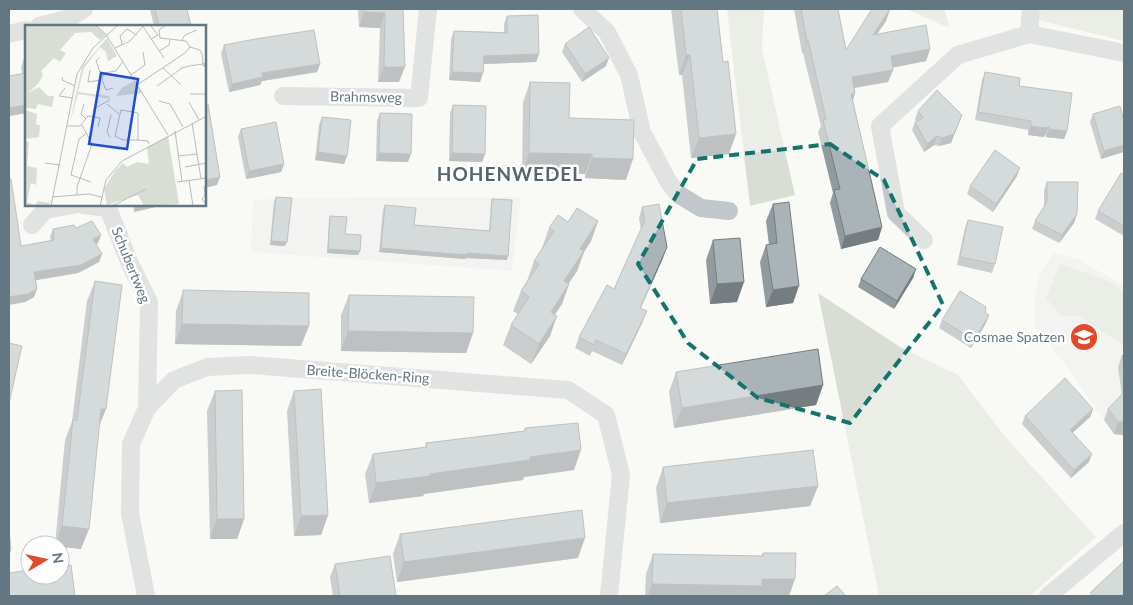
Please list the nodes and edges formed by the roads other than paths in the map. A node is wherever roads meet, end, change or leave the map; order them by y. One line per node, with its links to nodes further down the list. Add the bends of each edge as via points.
1 (84, 9): 5 (street, via 70,18)
2 (428, 9): 10 (street, Brahmsweg, via 419,98)
3 (582, 9): 13 (street, via 607,32 625,66 642,132 668,181 678,194 701,208)
4 (1031, 9): 8 (street)
5 (43, 25)
6 (25, 30): 7 (street)
7 (9, 34)
8 (1029, 34): 9 (street); 15 (street, via 958,55 880,126 896,213)
9 (1124, 53)
10 (283, 96)
11 (67, 206): 14 (street, via 45,210)
12 (91, 206): 16 (street, Schubertweg, via 108,208 149,302)
13 (729, 211)
14 (32, 225)
15 (924, 240)
16 (147, 408): 18 (street, Breite-Blöcken-Ring, via 131,444 130,493 130,513); 19 (street, Breite-Blöcken-Ring, via 174,380 207,367 250,365 568,390 606,415 621,475)
17 (1124, 533): 20 (street)
18 (146, 596)
19 (609, 596)
20 (1048, 596)

